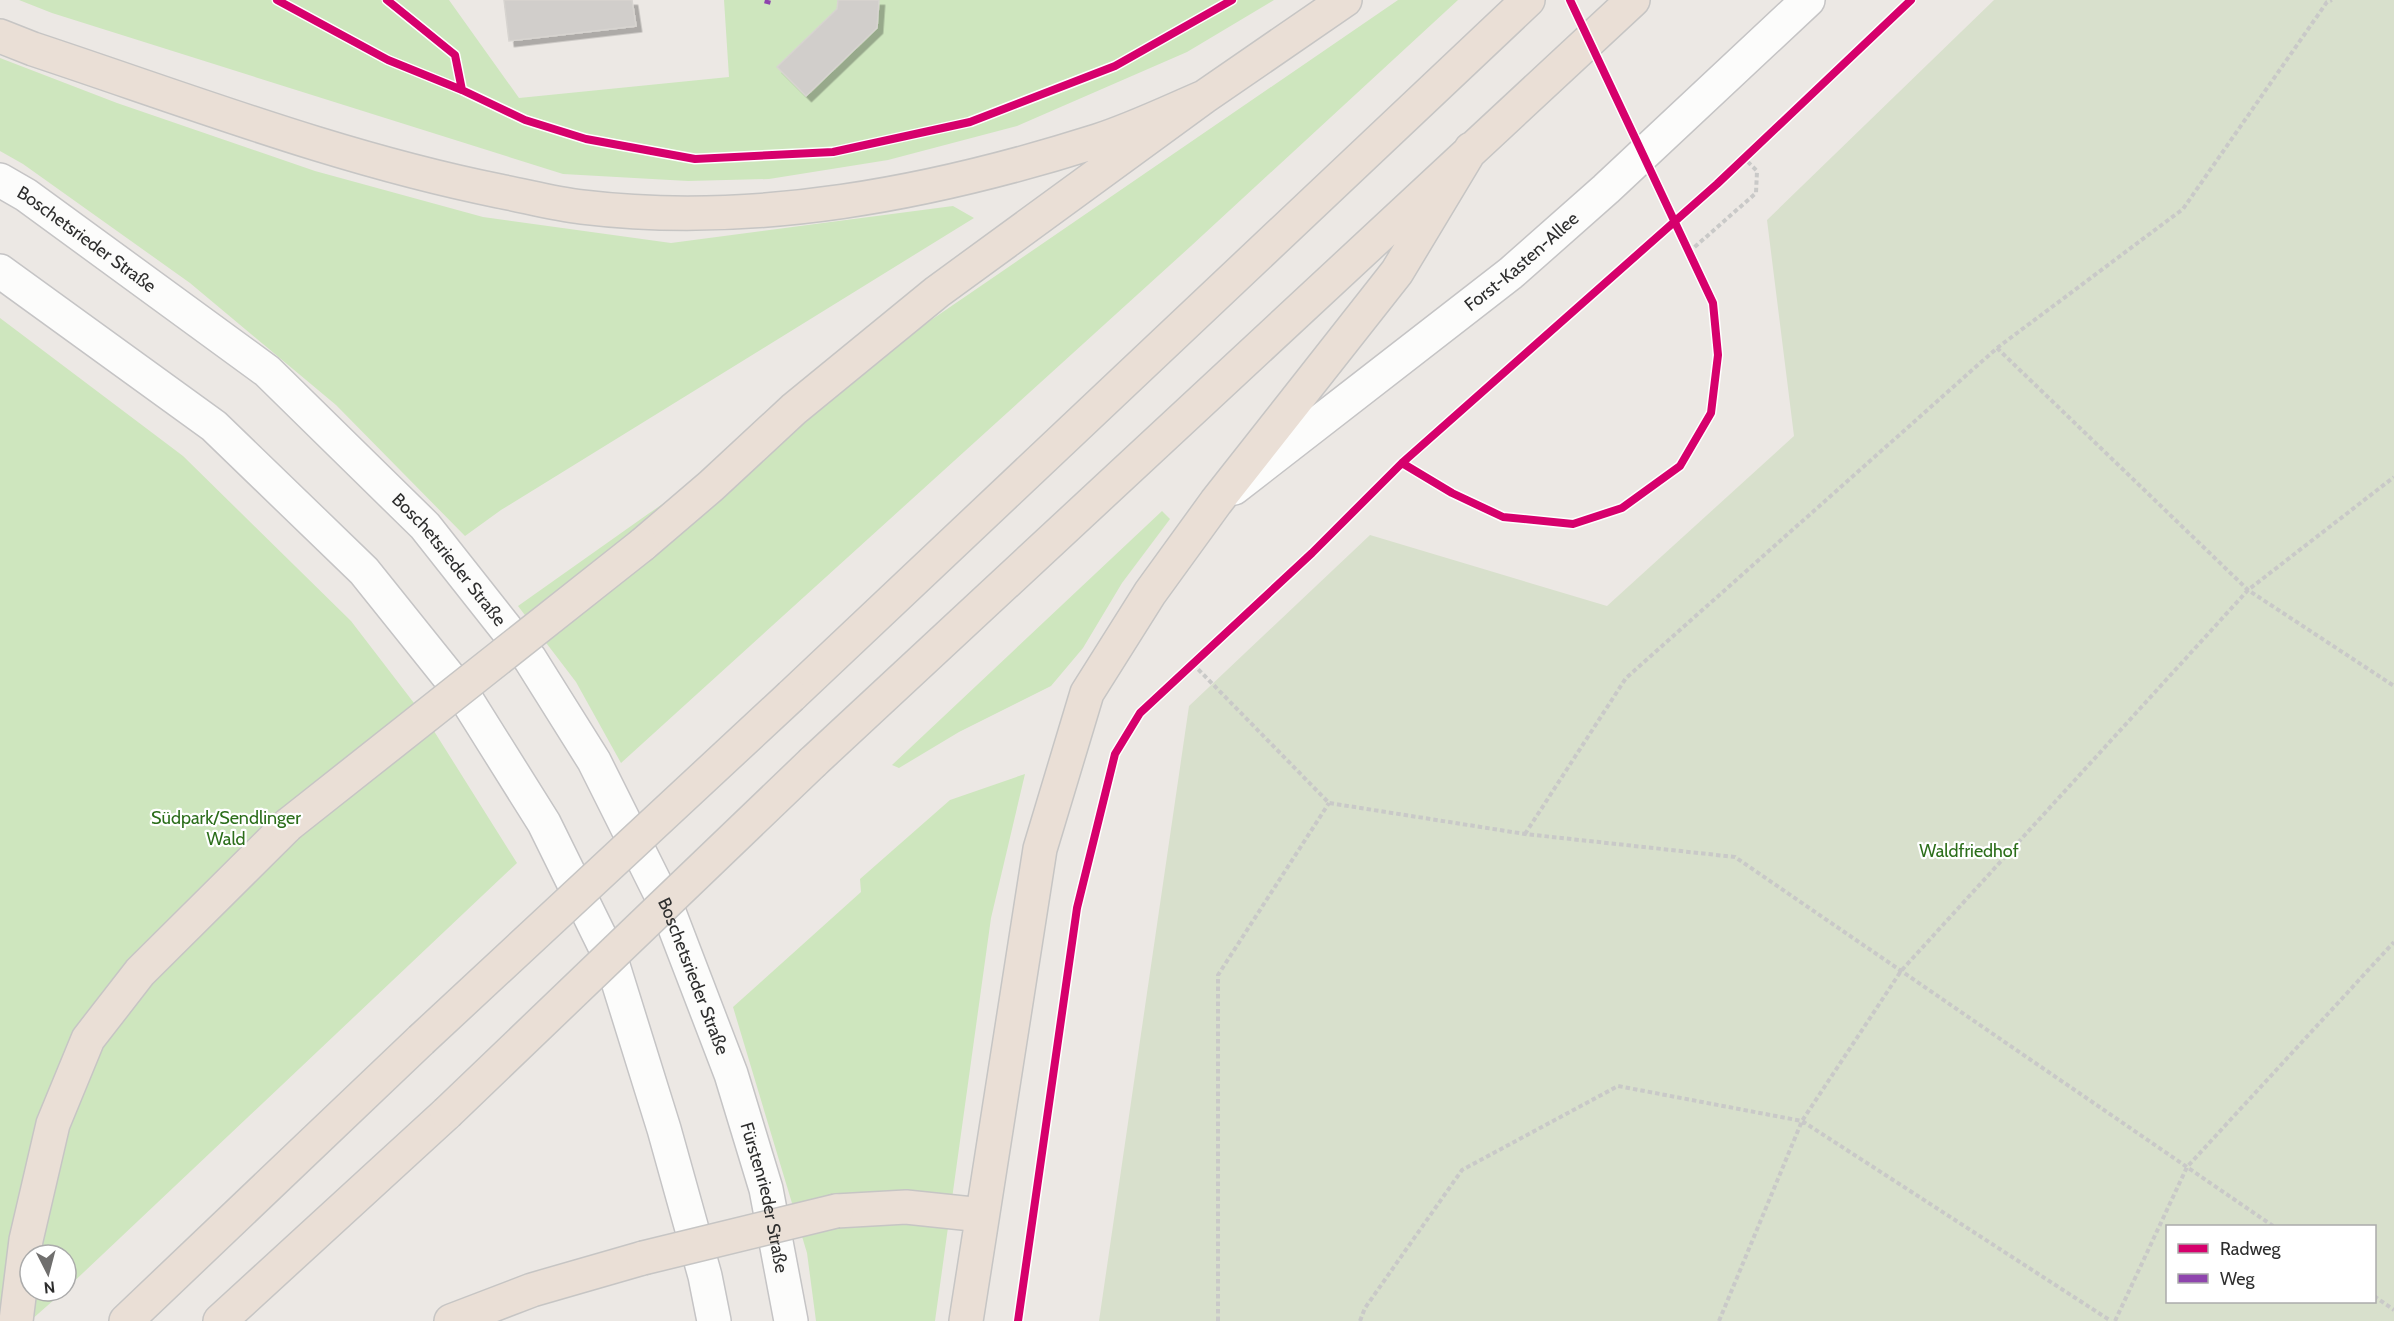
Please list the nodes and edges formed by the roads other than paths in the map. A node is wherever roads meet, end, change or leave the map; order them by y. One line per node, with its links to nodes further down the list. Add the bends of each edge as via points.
1 (1345, 0): 6 (highway)
2 (1528, 0): 14 (highway, bridge)
3 (1633, 0): 7 (highway)
4 (1808, 0): 10 (main road, Forst-Kasten-Allee, via 1511,273)
5 (0, 36): 6 (highway, via 322,145 448,180 581,207 683,213 783,210 949,182 1100,140)
6 (1204, 97): 13 (highway, bridge, via 937,292 794,409 642,545 288,825 140,972 88,1039 53,1124 26,1240)
7 (1471, 149): 10 (highway, via 1397,272); 15 (highway, bridge, via 813,762 447,1113)
8 (0, 180): 11 (main road, Boschetsrieder Straße, via 267,371 425,526 530,659 594,761 667,907)
9 (0, 270): 17 (main road, via 214,426 364,571 465,697 544,823 611,959 664,1129)
10 (1216, 502): 12 (highway, via 1150,593 1087,693 1040,849)
11 (731, 1074): 18 (main road, Fürstenrieder Straße, via 766,1189)
12 (982, 1215): 16 (highway, bridge, via 906,1207 836,1211 643,1258 532,1290); 19 (highway)
13 (15, 1321)
14 (126, 1321)
15 (220, 1321)
16 (451, 1321)
17 (714, 1321)
18 (791, 1321)
19 (966, 1321)

